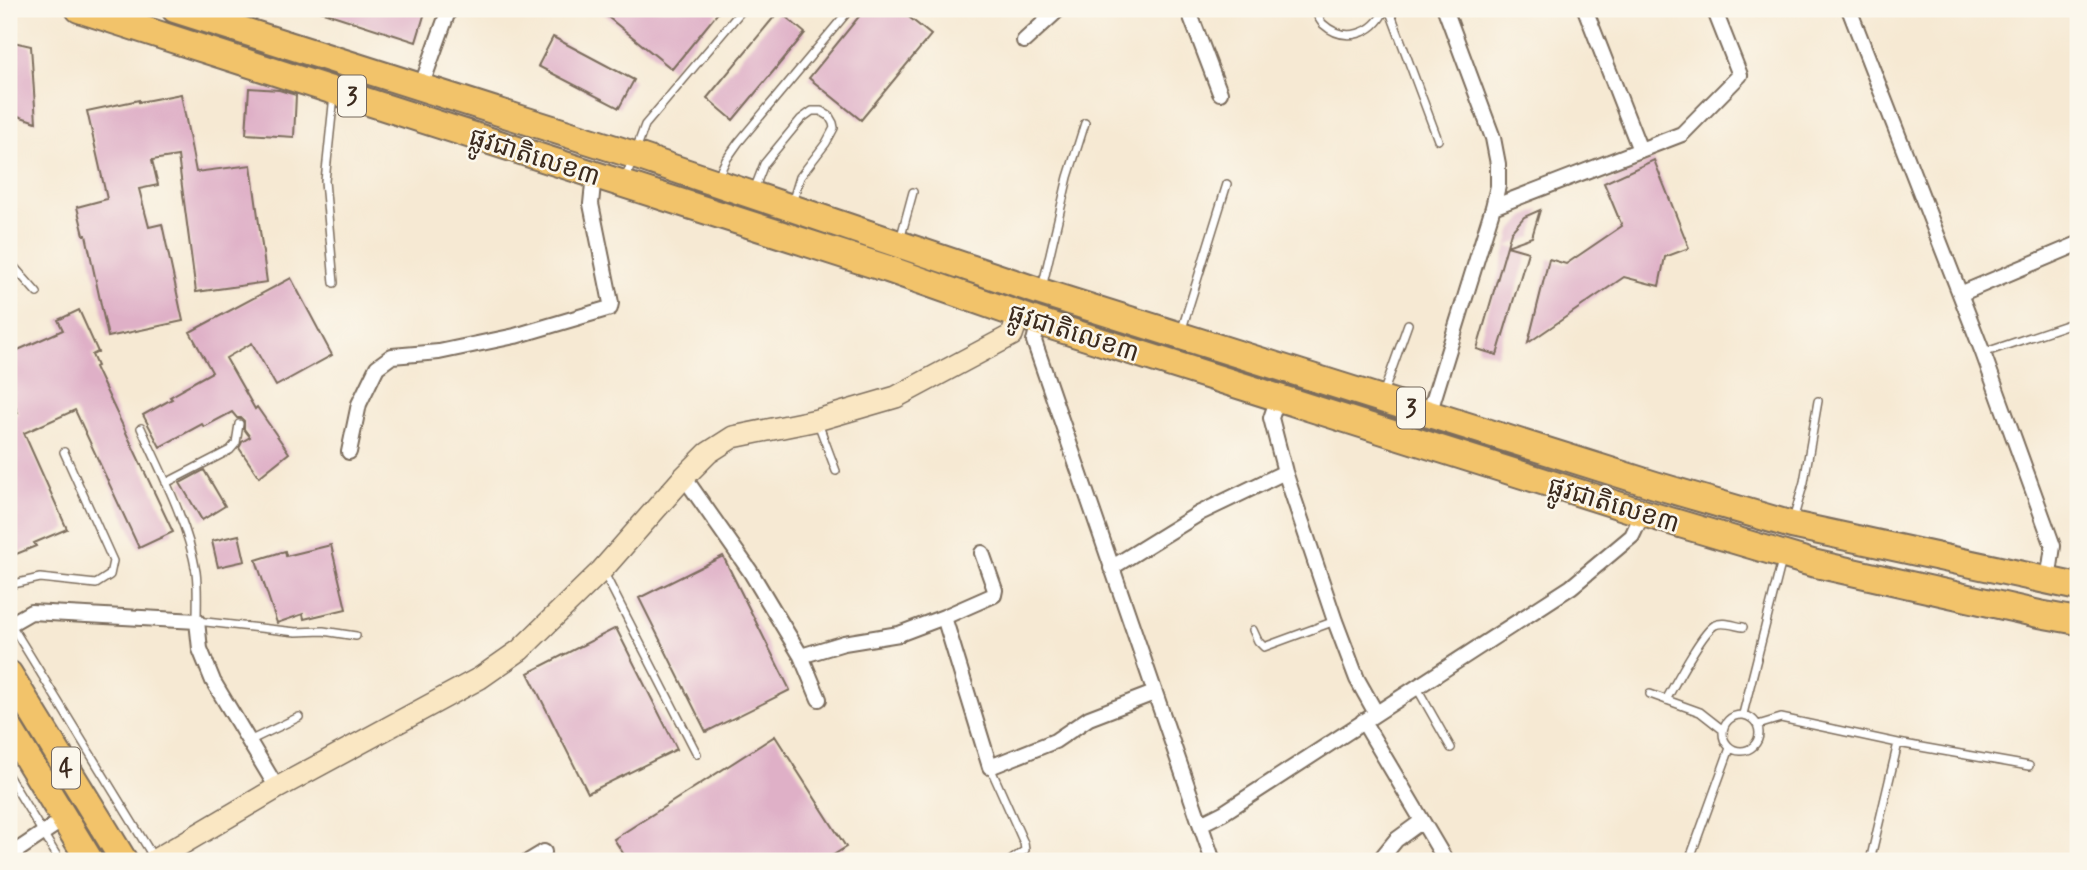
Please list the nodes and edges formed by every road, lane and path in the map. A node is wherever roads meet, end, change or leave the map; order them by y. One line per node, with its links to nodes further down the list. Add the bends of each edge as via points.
1 (14, 9): 15 (lane)
2 (79, 9): 18 (highway, ផ្លូវជាតិលេខ៣ / 3)
3 (449, 9): 17 (street)
4 (743, 9): 23 (lane, via 645,125)
5 (850, 9): 25 (lane, via 738,143)
6 (1059, 9): 16 (street)
7 (1188, 9): 19 (street)
8 (1314, 9): 9 (lane, via 1335,32 1352,35 1368,31)
9 (1387, 9): 21 (lane)
10 (1445, 9): 31 (street, via 1493,138 1499,164)
11 (1585, 9): 22 (street)
12 (1714, 9): 22 (street, via 1740,75 1682,134)
13 (1849, 9): 38 (street)
14 (184, 10): 17 (highway, ផ្លូវជាតិលេខ៣ / 3)
15 (9, 24)
16 (1024, 41)
17 (421, 87): 23 (highway, ផ្លូវជាតិលេខ៣ / 3)
18 (334, 91): 24 (highway, ផ្លូវជាតិលេខ៣ / 3); 35 (lane, via 325,181)
19 (1220, 93)
20 (1086, 123): 36 (lane)
21 (1438, 140)
22 (1640, 150): 31 (street)
23 (634, 155): 25 (highway, ផ្លូវជាតិលេខ៣ / 3); 26 (lane)
24 (594, 174): 26 (highway, ផ្លូវជាតិលេខ៣ / 3); 52 (street, via 591,204 610,308 515,336 439,352 392,356 377,367 359,404)
25 (715, 182): 29 (highway, ផ្លូវជាតិលេខ៣ / 3)
26 (624, 184): 41 (highway, ផ្លូវជាតិលេខ៣ / 3, via 888,270)
27 (1227, 184): 42 (lane)
28 (914, 192): 32 (lane)
29 (753, 194): 30 (highway, ផ្លូវជាតិលេខ៣ / 3); 30 (lane, via 764,164 801,119 821,111 834,128 800,177)
30 (792, 207): 32 (highway, ផ្លូវជាតិលេខ៣ / 3)
31 (1493, 207): 47 (street)
32 (899, 244): 36 (highway, ផ្លូវជាតិលេខ៣ / 3)
33 (2078, 244): 38 (street)
34 (9, 261): 37 (lane)
35 (334, 283)
36 (1041, 292): 42 (highway, ផ្លូវជាតិលេខ៣ / 3)
37 (37, 293)
38 (1960, 294): 43 (street)
39 (2078, 321): 43 (lane)
40 (1408, 324): 45 (lane)
41 (1026, 328): 44 (highway, ផ្លូវជាតិលេខ៣ / 3); 48 (street, via 896,397); 61 (street)
42 (1180, 336): 45 (highway, ផ្លូវជាតិលេខ៣ / 3)
43 (1983, 353): 63 (street, via 2053,546)
44 (1278, 398): 54 (street, via 1271,418); 57 (highway, ផ្លូវជាតិលេខ៣ / 3)
45 (1381, 398): 47 (highway, ផ្លូវជាតិលេខ៣ / 3)
46 (1818, 401): 58 (lane)
47 (1429, 414): 58 (highway, ផ្លូវជាតិលេខ៣ / 3)
48 (817, 419): 53 (lane); 55 (street, via 733,437)
49 (239, 424): 56 (lane, via 230,450)
50 (141, 428): 56 (lane)
51 (64, 452): 64 (lane, via 113,561 110,575 96,584 40,578)
52 (349, 452)
53 (836, 471)
54 (1285, 471): 61 (street, via 1200,513); 68 (street)
55 (684, 477): 62 (street); 74 (street, via 750,571)
56 (166, 483): 67 (lane, via 196,573)
57 (1643, 513): 60 (highway, ផ្លូវជាតិលេខ៣ / 3); 76 (street, via 1632,536 1571,587)
58 (1792, 524): 63 (highway, ផ្លូវជាតិលេខ៣ / 3)
59 (982, 552): 66 (street, via 994,595)
60 (1783, 556): 69 (highway, ផ្លូវជាតិលេខ៣ / 3); 81 (lane)
61 (1111, 568): 77 (street)
62 (603, 570): 91 (lane); 96 (street, via 520,650 480,678)
63 (2048, 580): 65 (highway, ផ្លូវជាតិលេខ៣ / 3)
64 (9, 584)
65 (2078, 587)
66 (944, 617): 74 (street, via 899,634); 94 (street)
67 (197, 621): 70 (street, via 31,612); 73 (lane); 87 (street, via 200,649 213,681)
68 (1335, 621): 72 (lane, via 1264,647); 83 (street)
69 (2078, 621)
70 (9, 623): 105 (lane)
71 (1743, 627): 80 (lane, via 1713,626)
72 (1253, 630)
73 (356, 636)
74 (801, 656): 79 (street)
75 (9, 674): 104 (highway, 4)
76 (1416, 687): 83 (street); 89 (lane)
77 (1154, 693): 94 (street, via 1088,718 1055,741); 98 (street)
78 (1650, 694): 80 (lane)
79 (820, 699)
80 (1665, 700): 86 (lane, via 1700,712)
81 (1743, 714): 84 (lane); 86 (lane, via 1726,721)
82 (299, 717): 87 (lane)
83 (1370, 717): 97 (street); 98 (street)
84 (1759, 725): 88 (lane, via 1781,718); 90 (lane, via 1760,735 1749,750)
85 (9, 728): 92 (highway, 4)
86 (1723, 730): 90 (lane)
87 (248, 741): 96 (street)
88 (1898, 743): 93 (lane); 112 (lane)
89 (1451, 748)
90 (1730, 748): 111 (lane)
91 (697, 754)
92 (16, 755): 99 (highway, 4)
93 (2029, 766)
94 (990, 767): 107 (lane, via 1024,843 1025,850)
95 (9, 777): 99 (lane)
96 (277, 788): 105 (street)
97 (1422, 821): 109 (street, via 1396,840); 110 (street)
98 (1201, 824): 108 (street)
99 (53, 825): 101 (street); 102 (lane); 103 (highway, 4)
100 (544, 852): 106 (street)
101 (9, 856)
102 (60, 861)
103 (90, 861)
104 (124, 861)
105 (155, 861)
106 (529, 861)
107 (1010, 861)
108 (1213, 861)
109 (1379, 861)
110 (1446, 861)
111 (1689, 861)
112 (1870, 861)

